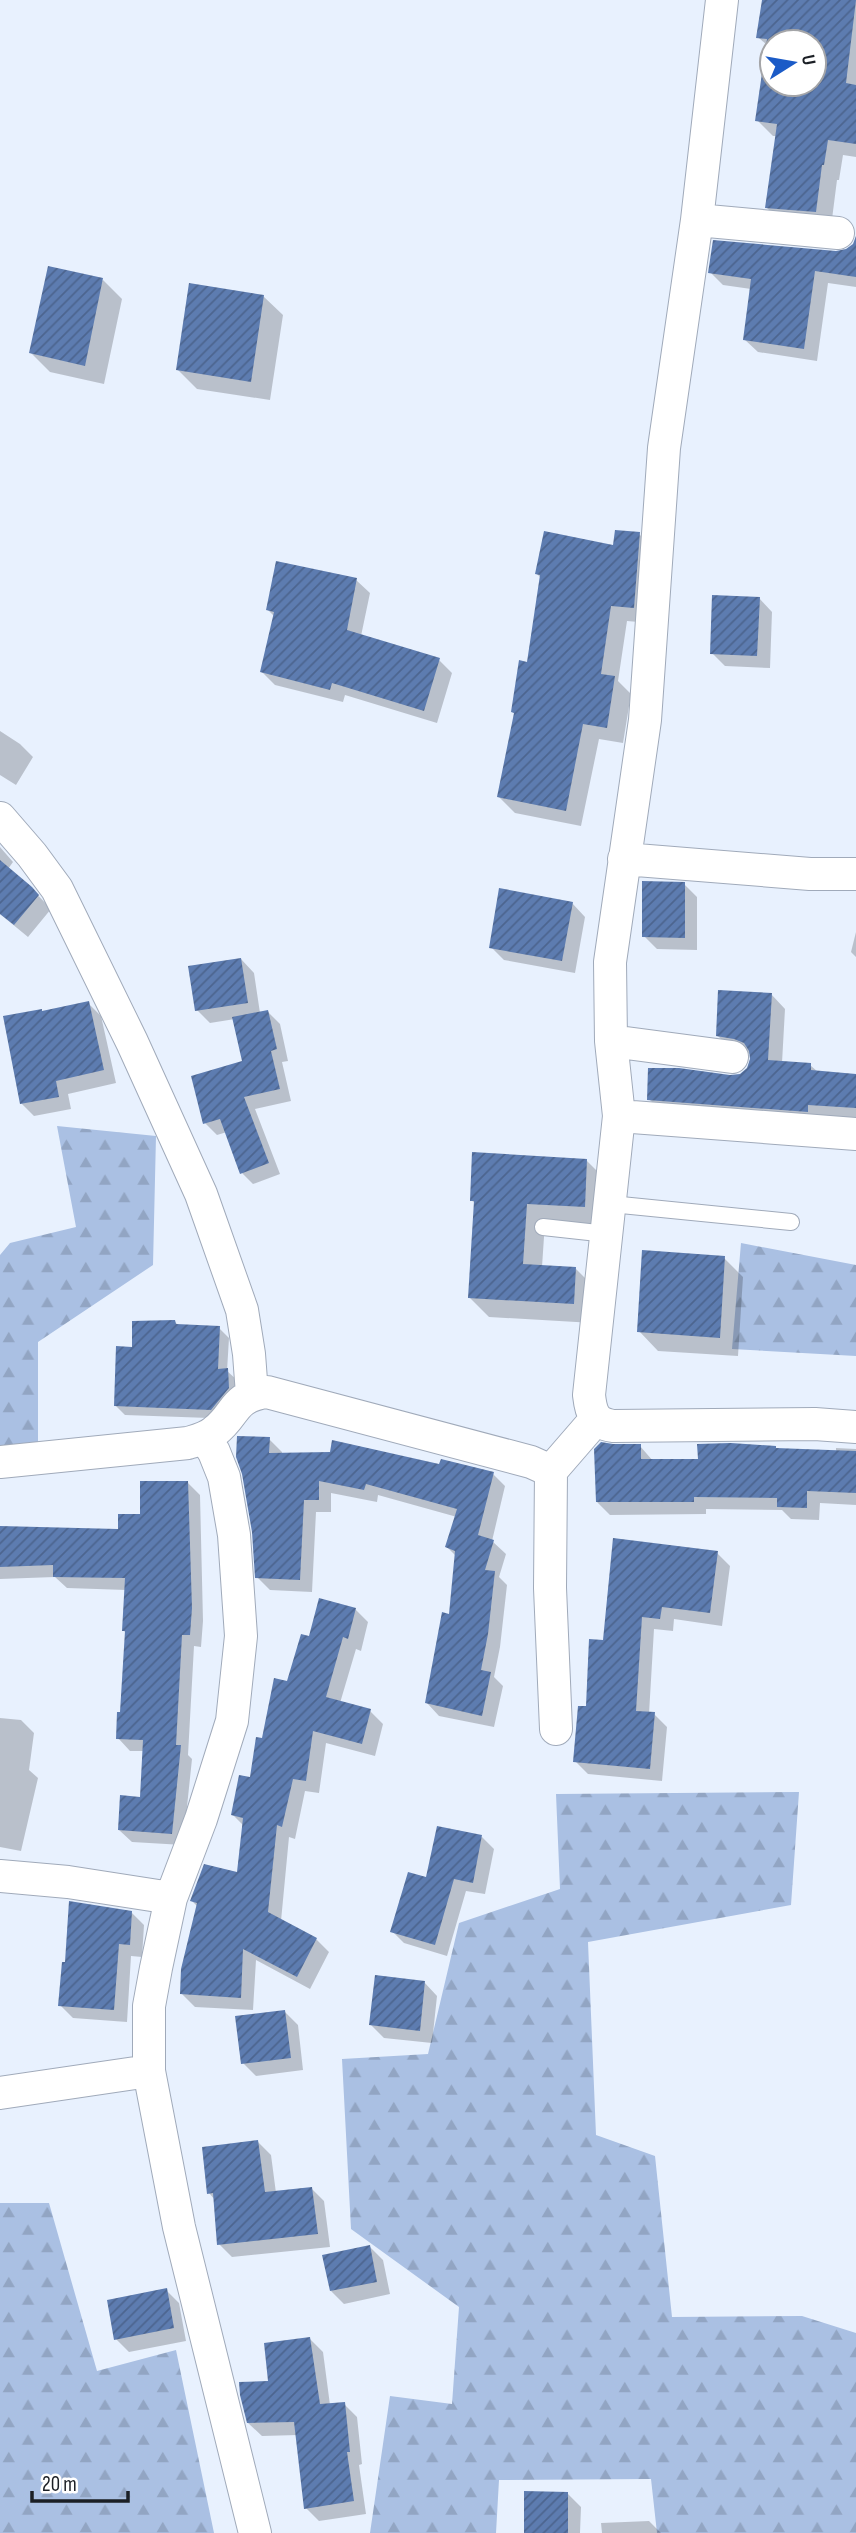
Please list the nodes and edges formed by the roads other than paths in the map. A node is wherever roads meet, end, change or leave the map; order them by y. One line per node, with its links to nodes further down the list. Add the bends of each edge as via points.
1 (722, 0): 2 (street)
2 (697, 220): 3 (street); 5 (street, via 664,448 645,720)
3 (838, 233)
4 (0, 818): 14 (street, via 57,889 201,1194 242,1310)
5 (624, 859): 6 (street); 7 (street, via 610,962)
6 (856, 874)
7 (611, 1041): 8 (street); 9 (street)
8 (732, 1057)
9 (619, 1116): 10 (street); 11 (street)
10 (856, 1134)
11 (609, 1219): 12 (lane); 13 (lane); 15 (street, via 589,1395)
12 (791, 1223)
13 (543, 1227)
14 (251, 1394): 17 (street); 19 (street, via 285,1396)
15 (596, 1419): 16 (street, via 626,1427); 19 (street)
16 (856, 1427)
17 (205, 1438): 18 (street); 22 (street, via 224,1477 234,1535 241,1636 232,1721)
18 (0, 1462)
19 (551, 1471): 20 (street)
20 (556, 1730)
21 (0, 1876): 22 (street)
22 (171, 1898): 23 (street, via 149,2006)
23 (149, 2071): 24 (street); 25 (street, via 179,2227)
24 (0, 2093)
25 (255, 2533)

